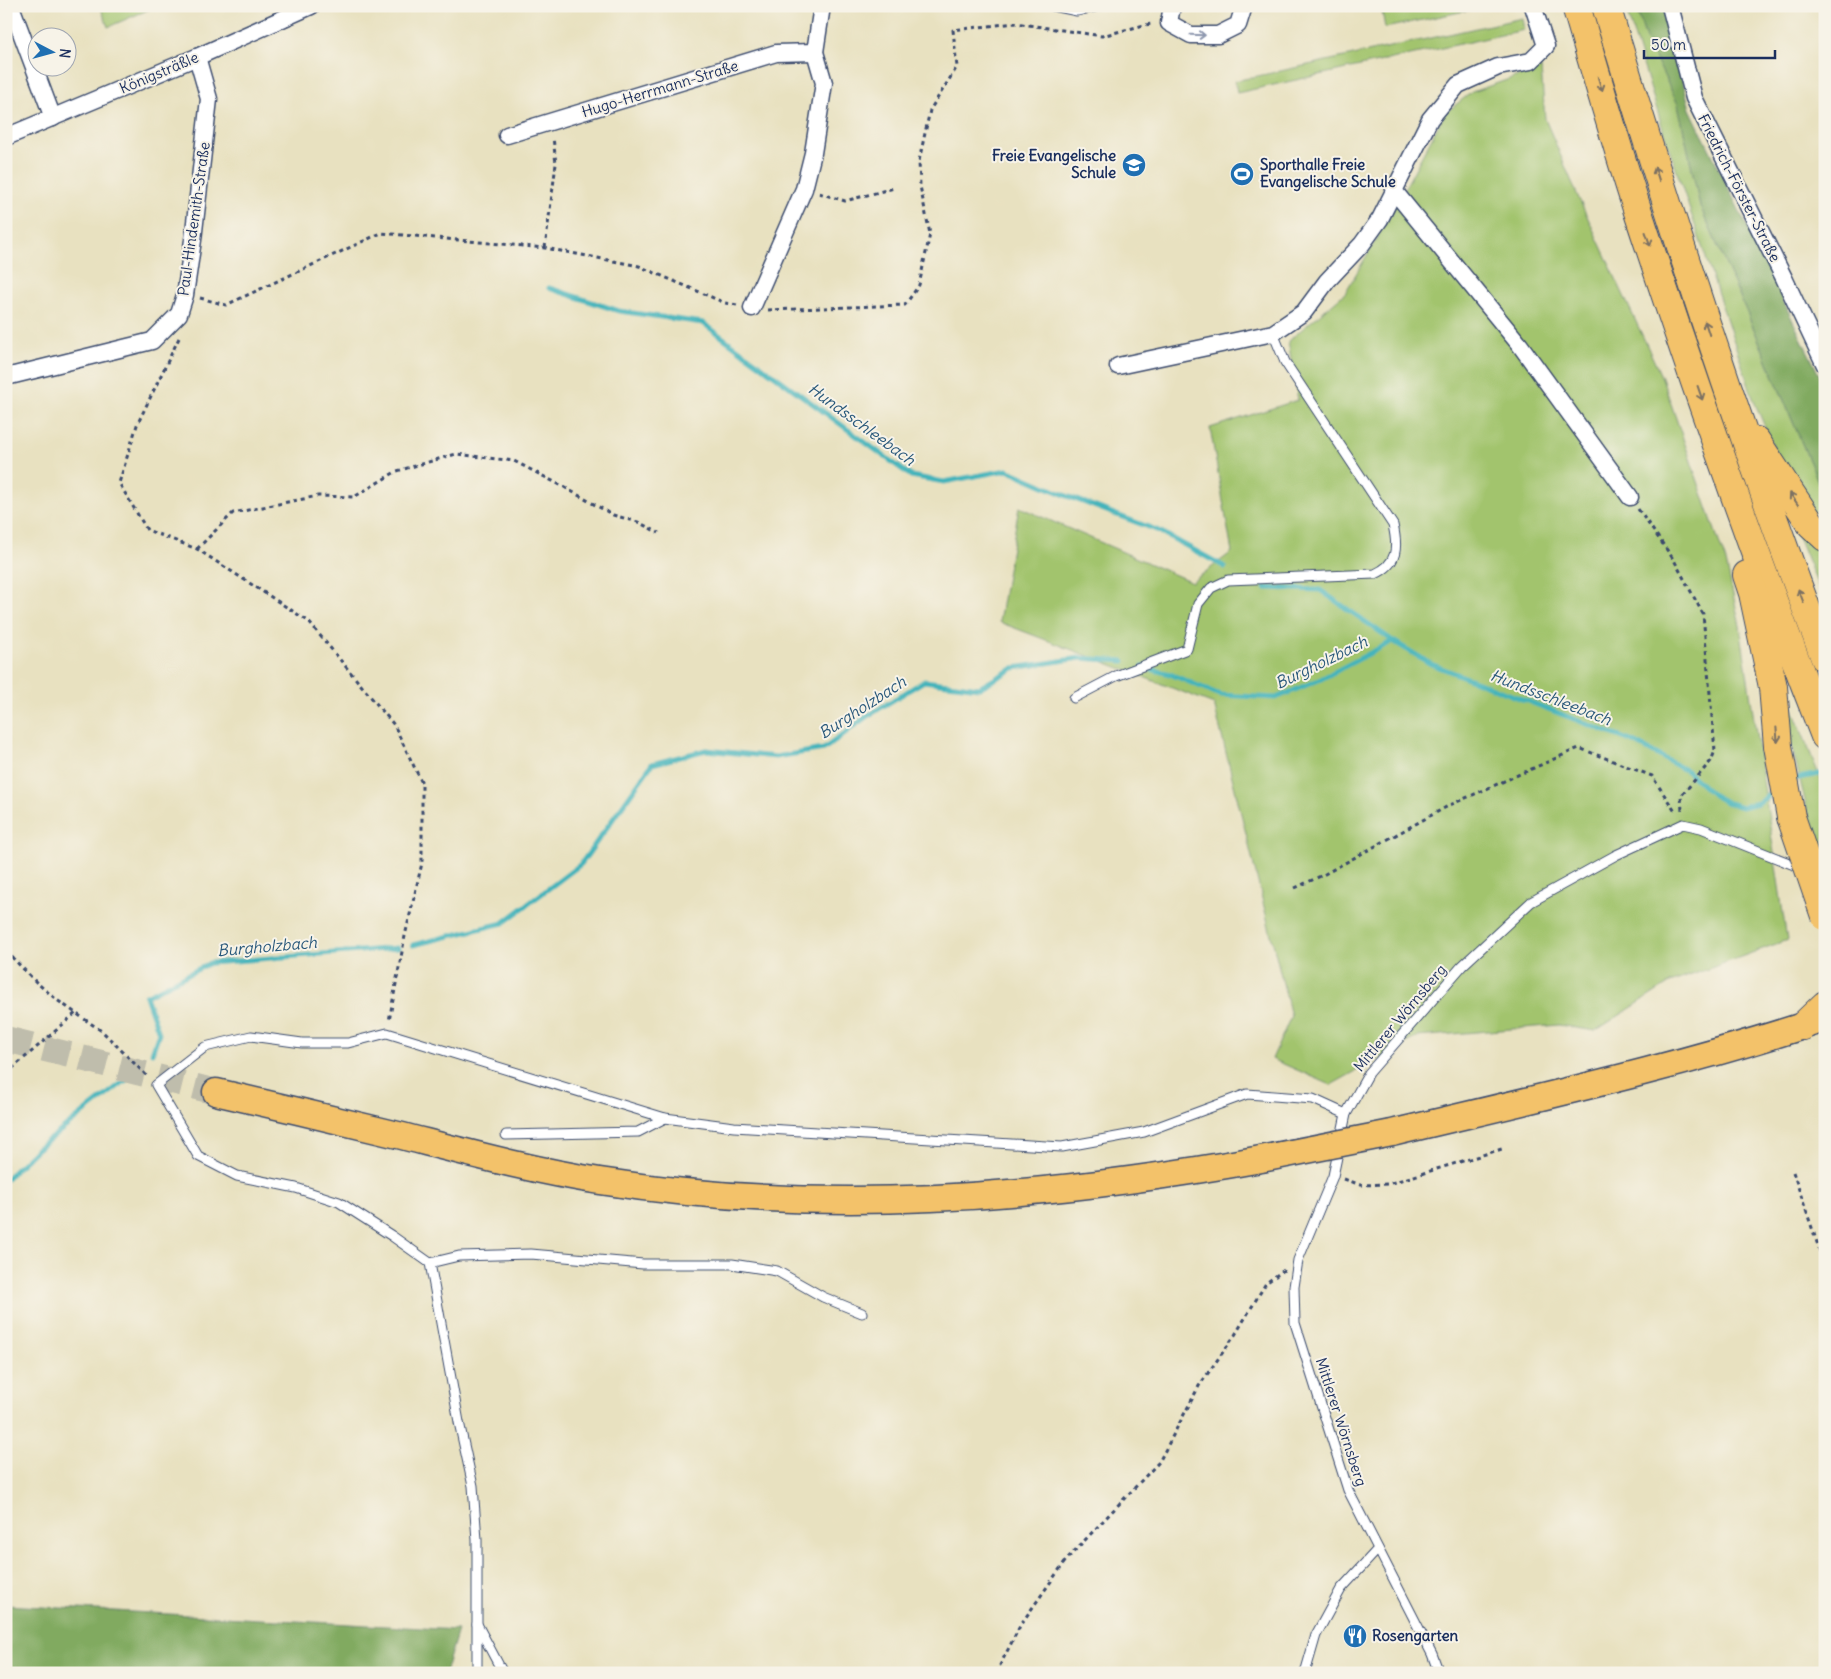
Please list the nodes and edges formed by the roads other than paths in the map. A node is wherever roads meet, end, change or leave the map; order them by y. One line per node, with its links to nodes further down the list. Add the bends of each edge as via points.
1 (11, 6): 14 (street)
2 (311, 6): 13 (street, Königsträßle)
3 (822, 6): 12 (street)
4 (1053, 6): 5 (lane, via 1077,11)
5 (1100, 6)
6 (1172, 6): 7 (street, one-way to 7, via 1169,23 1191,35 1218,35 1238,25)
7 (1244, 6)
8 (1533, 6): 17 (street, via 1546,46 1532,61 1498,67 1458,85 1430,120)
9 (1576, 6): 24 (highway, one-way to 24, via 1640,216)
10 (1606, 6): 23 (highway, one-way to 10)
11 (1670, 6): 20 (street, Friedrich-Förster-Straße, via 1694,98)
12 (814, 52): 15 (street, Hugo-Herrmann-Straße, via 776,54); 18 (street, via 824,83 813,153 804,189)
13 (197, 57): 14 (street, Königsträßle); 22 (street, Paul-Hindemith-Straße, via 209,98 193,240 179,314 152,341)
14 (53, 118): 16 (street, Königsträßle)
15 (508, 135)
16 (6, 137)
17 (1395, 192): 19 (street, via 1362,244 1327,281 1304,312); 25 (street, via 1520,345)
18 (752, 308)
19 (1273, 333): 21 (street); 28 (lane, via 1285,362 1393,525 1396,548 1392,561 1386,569 1375,574 1228,580 1211,588 1198,604 1187,649 1116,676)
20 (1825, 365)
21 (1118, 366)
22 (6, 377)
23 (1733, 408): 26 (highway, one-way to 23, via 1811,524); 27 (highway, one-way to 23)
24 (1721, 454): 29 (highway); 31 (highway, one-way to 31, bridge, via 1730,519 1753,593 1773,687 1778,746 1791,817)
25 (1630, 497)
26 (1825, 537)
27 (1825, 658)
28 (1074, 698)
29 (1825, 736)
30 (1825, 877): 35 (lane, Mittlerer Wörnsberg, via 1701,828 1683,824 1616,855 1531,902 1462,966 1369,1073)
31 (1825, 916)
32 (1825, 1005): 33 (highway)
33 (1817, 1026): 34 (main road, bridge, via 1392,1133 1261,1159 1116,1182 888,1201 756,1197 647,1188 544,1171)
34 (216, 1092)
35 (1346, 1114): 36 (lane, via 1313,1099 1247,1094 1144,1132 1062,1148 734,1127); 40 (lane, Mittlerer Wörnsberg, via 1334,1176 1298,1260 1294,1287 1295,1323 1348,1490)
36 (665, 1118): 37 (lane, via 638,1132); 38 (lane, via 387,1033 348,1043 302,1043 251,1036 205,1047 156,1084 198,1156 237,1176 296,1188 339,1202)
37 (506, 1136)
38 (430, 1263): 39 (lane, via 459,1256 531,1254 643,1264 732,1264 777,1271 823,1297); 41 (lane, via 472,1486 477,1540)
39 (862, 1313)
40 (1378, 1549): 44 (lane, via 1341,1589 1316,1635); 45 (lane, Mittlerer Wörnsberg)
41 (476, 1621): 42 (lane); 43 (lane)
42 (477, 1673)
43 (503, 1673)
44 (1305, 1673)
45 (1439, 1673)

